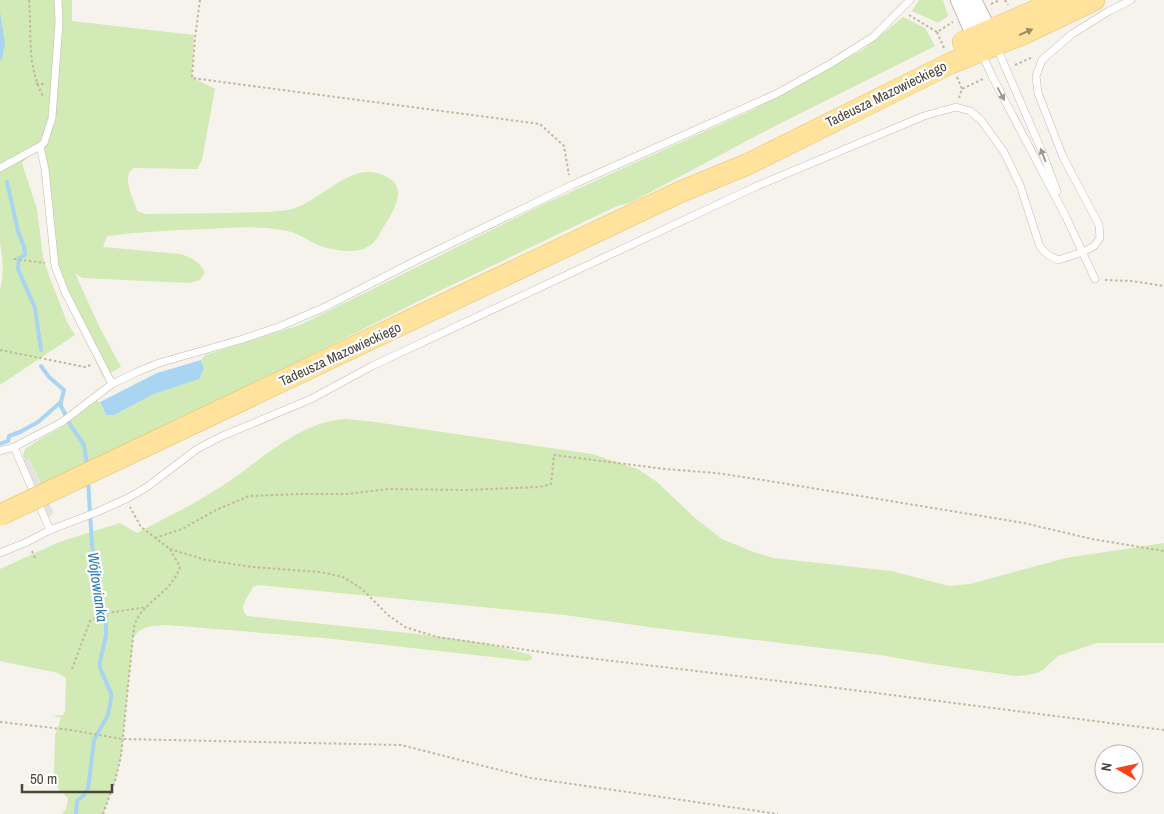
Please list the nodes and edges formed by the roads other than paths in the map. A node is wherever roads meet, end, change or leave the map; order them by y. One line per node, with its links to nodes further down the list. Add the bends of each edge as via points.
1 (58, 0): 9 (lane, via 52,118)
2 (910, 0): 14 (lane, via 873,37 776,94 572,185 325,307 281,326 159,363)
3 (960, 0): 7 (street)
4 (1060, 0): 8 (main road, Tadeusza Mazowieckiego)
5 (1094, 0): 8 (main road, Tadeusza Mazowieckiego, one-way to 5, via 1022,34)
6 (1132, 0): 12 (lane, via 1072,34 1042,60 1036,76 1038,93 1063,157 1099,225 1100,238)
7 (973, 8): 8 (street)
8 (985, 40): 11 (lane, one-way to 8, via 1041,149); 11 (lane, one-way to 11, via 992,76); 17 (main road, Tadeusza Mazowieckiego, bridge, via 748,164 680,192)
9 (40, 146): 10 (lane); 14 (lane, via 54,266)
10 (0, 168)
11 (1066, 217): 12 (lane)
12 (1083, 252): 13 (lane); 18 (lane, via 1058,260 1048,256 1040,247 1020,185 1004,152 981,120 970,111 956,107 924,116 757,186 372,366 311,399 220,437 197,449 128,498)
13 (1095, 279)
14 (112, 384): 15 (lane, via 62,422)
15 (14, 447): 16 (lane); 18 (lane)
16 (0, 451)
17 (0, 516)
18 (50, 530): 19 (lane)
19 (0, 553)

